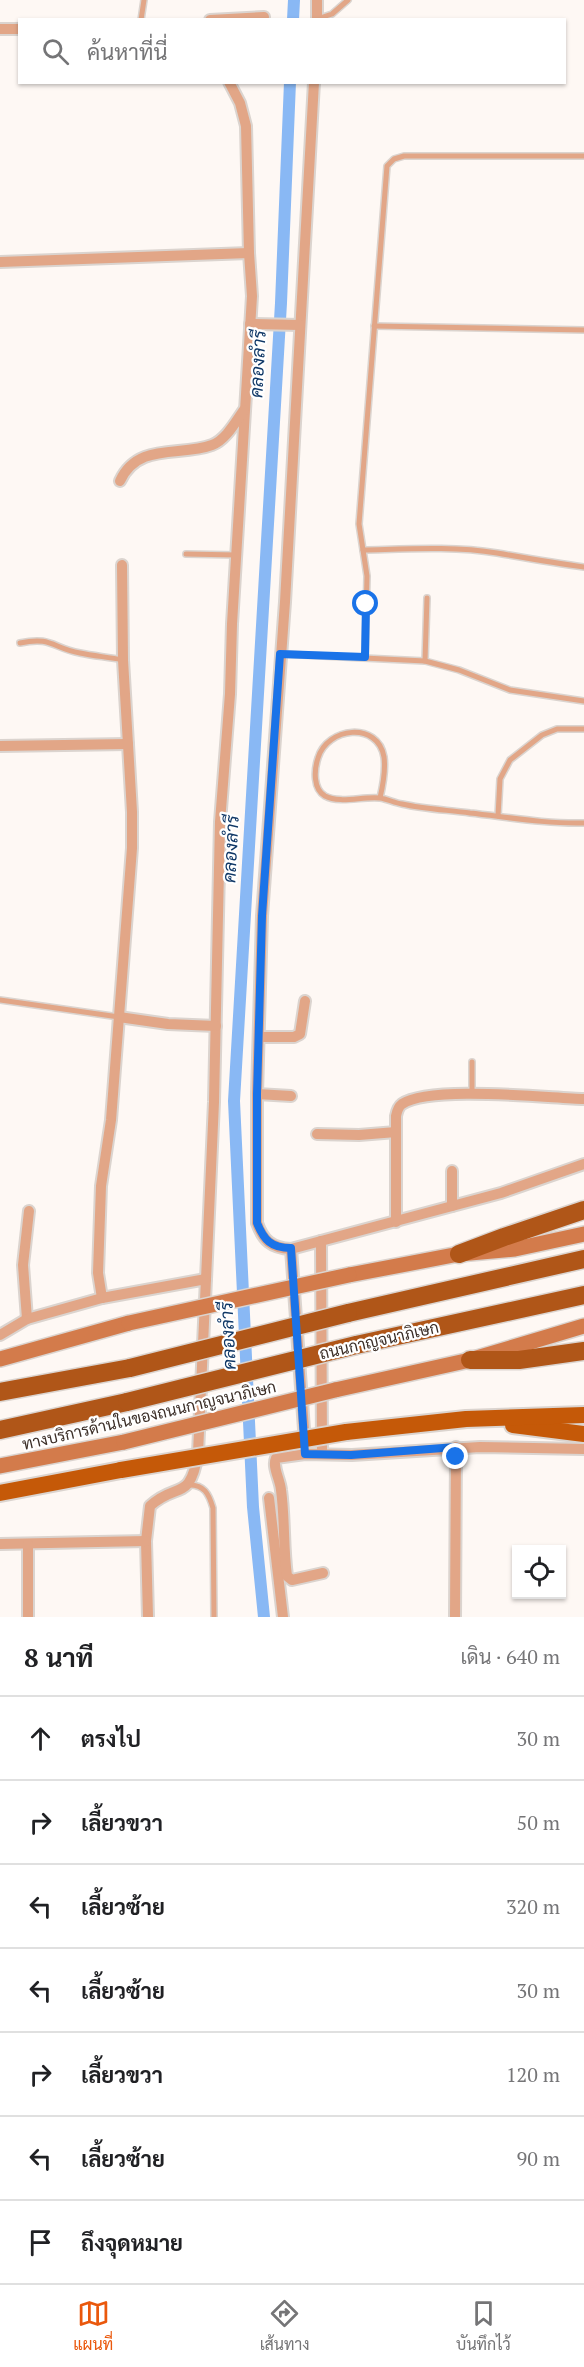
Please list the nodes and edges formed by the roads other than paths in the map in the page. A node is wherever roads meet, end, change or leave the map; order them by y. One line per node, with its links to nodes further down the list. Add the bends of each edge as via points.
1 (144, 0): 5 (lane)
2 (318, 0): 7 (street)
3 (348, 0): 8 (lane, via 332,14)
4 (264, 17): 6 (street)
5 (141, 18)
6 (246, 18)
7 (317, 18)
8 (320, 18)
9 (0, 29): 10 (street)
10 (18, 29)
11 (229, 84): 14 (street, via 246,126)
12 (314, 84): 17 (street)
13 (584, 156): 18 (lane, via 394,159 387,166 385,178)
14 (249, 254): 15 (street); 16 (street)
15 (0, 262)
16 (250, 324): 17 (street); 20 (street)
17 (297, 325): 29 (street)
18 (374, 326): 19 (lane); 22 (lane, via 359,524)
19 (584, 330)
20 (244, 410): 21 (street, via 214,444 143,457 124,472); 24 (street)
21 (120, 481)
22 (363, 550): 26 (lane, via 496,553); 30 (lane)
23 (186, 554): 24 (lane)
24 (236, 555): 43 (street, via 220,822)
25 (122, 565): 31 (street)
26 (584, 567)
27 (427, 598): 32 (lane)
28 (20, 643): 31 (lane, via 38,639 66,650)
29 (280, 654): 30 (lane); 44 (street, via 262,916)
30 (365, 657): 32 (lane)
31 (123, 660): 35 (street)
32 (425, 661): 33 (lane, via 510,690)
33 (584, 702)
34 (584, 729): 38 (lane, via 557,729 542,735 510,760 500,778)
35 (128, 744): 36 (street); 42 (street, via 132,848)
36 (0, 746)
37 (380, 798): 37 (lane, via 384,756 372,736 363,732 342,734 319,753 316,780 324,795 342,799); 38 (lane)
38 (498, 816): 39 (lane)
39 (584, 823)
40 (0, 1000): 42 (lane)
41 (305, 1001): 44 (street, via 300,1034)
42 (119, 1017): 43 (street); 65 (street, via 101,1186 98,1258)
43 (216, 1026): 63 (street)
44 (259, 1038): 47 (street)
45 (472, 1062): 46 (lane)
46 (472, 1093): 49 (street); 50 (street, via 404,1103 397,1110)
47 (257, 1094): 48 (street); 60 (street, via 257,1223 266,1241)
48 (291, 1096)
49 (584, 1100)
50 (396, 1132): 51 (street); 57 (street)
51 (317, 1134)
52 (584, 1164): 54 (street)
53 (452, 1171): 54 (street)
54 (452, 1206): 57 (street)
55 (584, 1210): 61 (highway)
56 (29, 1211): 66 (street, via 23,1265)
57 (396, 1222): 59 (street)
58 (584, 1234): 61 (main road, via 515,1249)
59 (321, 1241): 60 (street); 80 (street)
60 (291, 1248): 79 (street)
61 (459, 1254): 70 (main road, bridge, via 129,1323)
62 (584, 1259): 72 (highway, ถนนกาญจนาภิเษก, bridge, via 130,1368)
63 (206, 1274): 65 (street); 82 (street, via 198,1453)
64 (584, 1295): 75 (highway, ถนนกาญจนาภิเษก, bridge)
65 (102, 1298): 66 (street)
66 (27, 1319): 68 (street)
67 (584, 1326): 71 (main road, ทางบริการด้านในของถนนกาญจนาภิเษก)
68 (0, 1335)
69 (584, 1351): 71 (highway, via 519,1360)
70 (0, 1359)
71 (470, 1360): 81 (main road, ทางบริการด้านในของถนนกาญจนาภิเษก, bridge, via 124,1442)
72 (0, 1392)
73 (584, 1415): 74 (main road)
74 (466, 1419): 76 (main road); 83 (main road, bridge, via 346,1432)
75 (0, 1430)
76 (584, 1434)
77 (456, 1447): 78 (street); 80 (street); 93 (street)
78 (584, 1449)
79 (305, 1454): 80 (street); 88 (street, via 274,1460 284,1510 287,1576 292,1580)
80 (322, 1454)
81 (0, 1466)
82 (188, 1485): 85 (street, via 150,1506); 91 (lane, via 197,1484 204,1489 213,1508)
83 (0, 1493)
84 (269, 1498): 92 (street)
85 (146, 1541): 87 (street); 90 (street)
86 (0, 1544): 87 (street)
87 (27, 1544): 89 (street)
88 (323, 1573)
89 (28, 1617)
90 (148, 1617)
91 (214, 1617)
92 (283, 1617)
93 (455, 1617)

